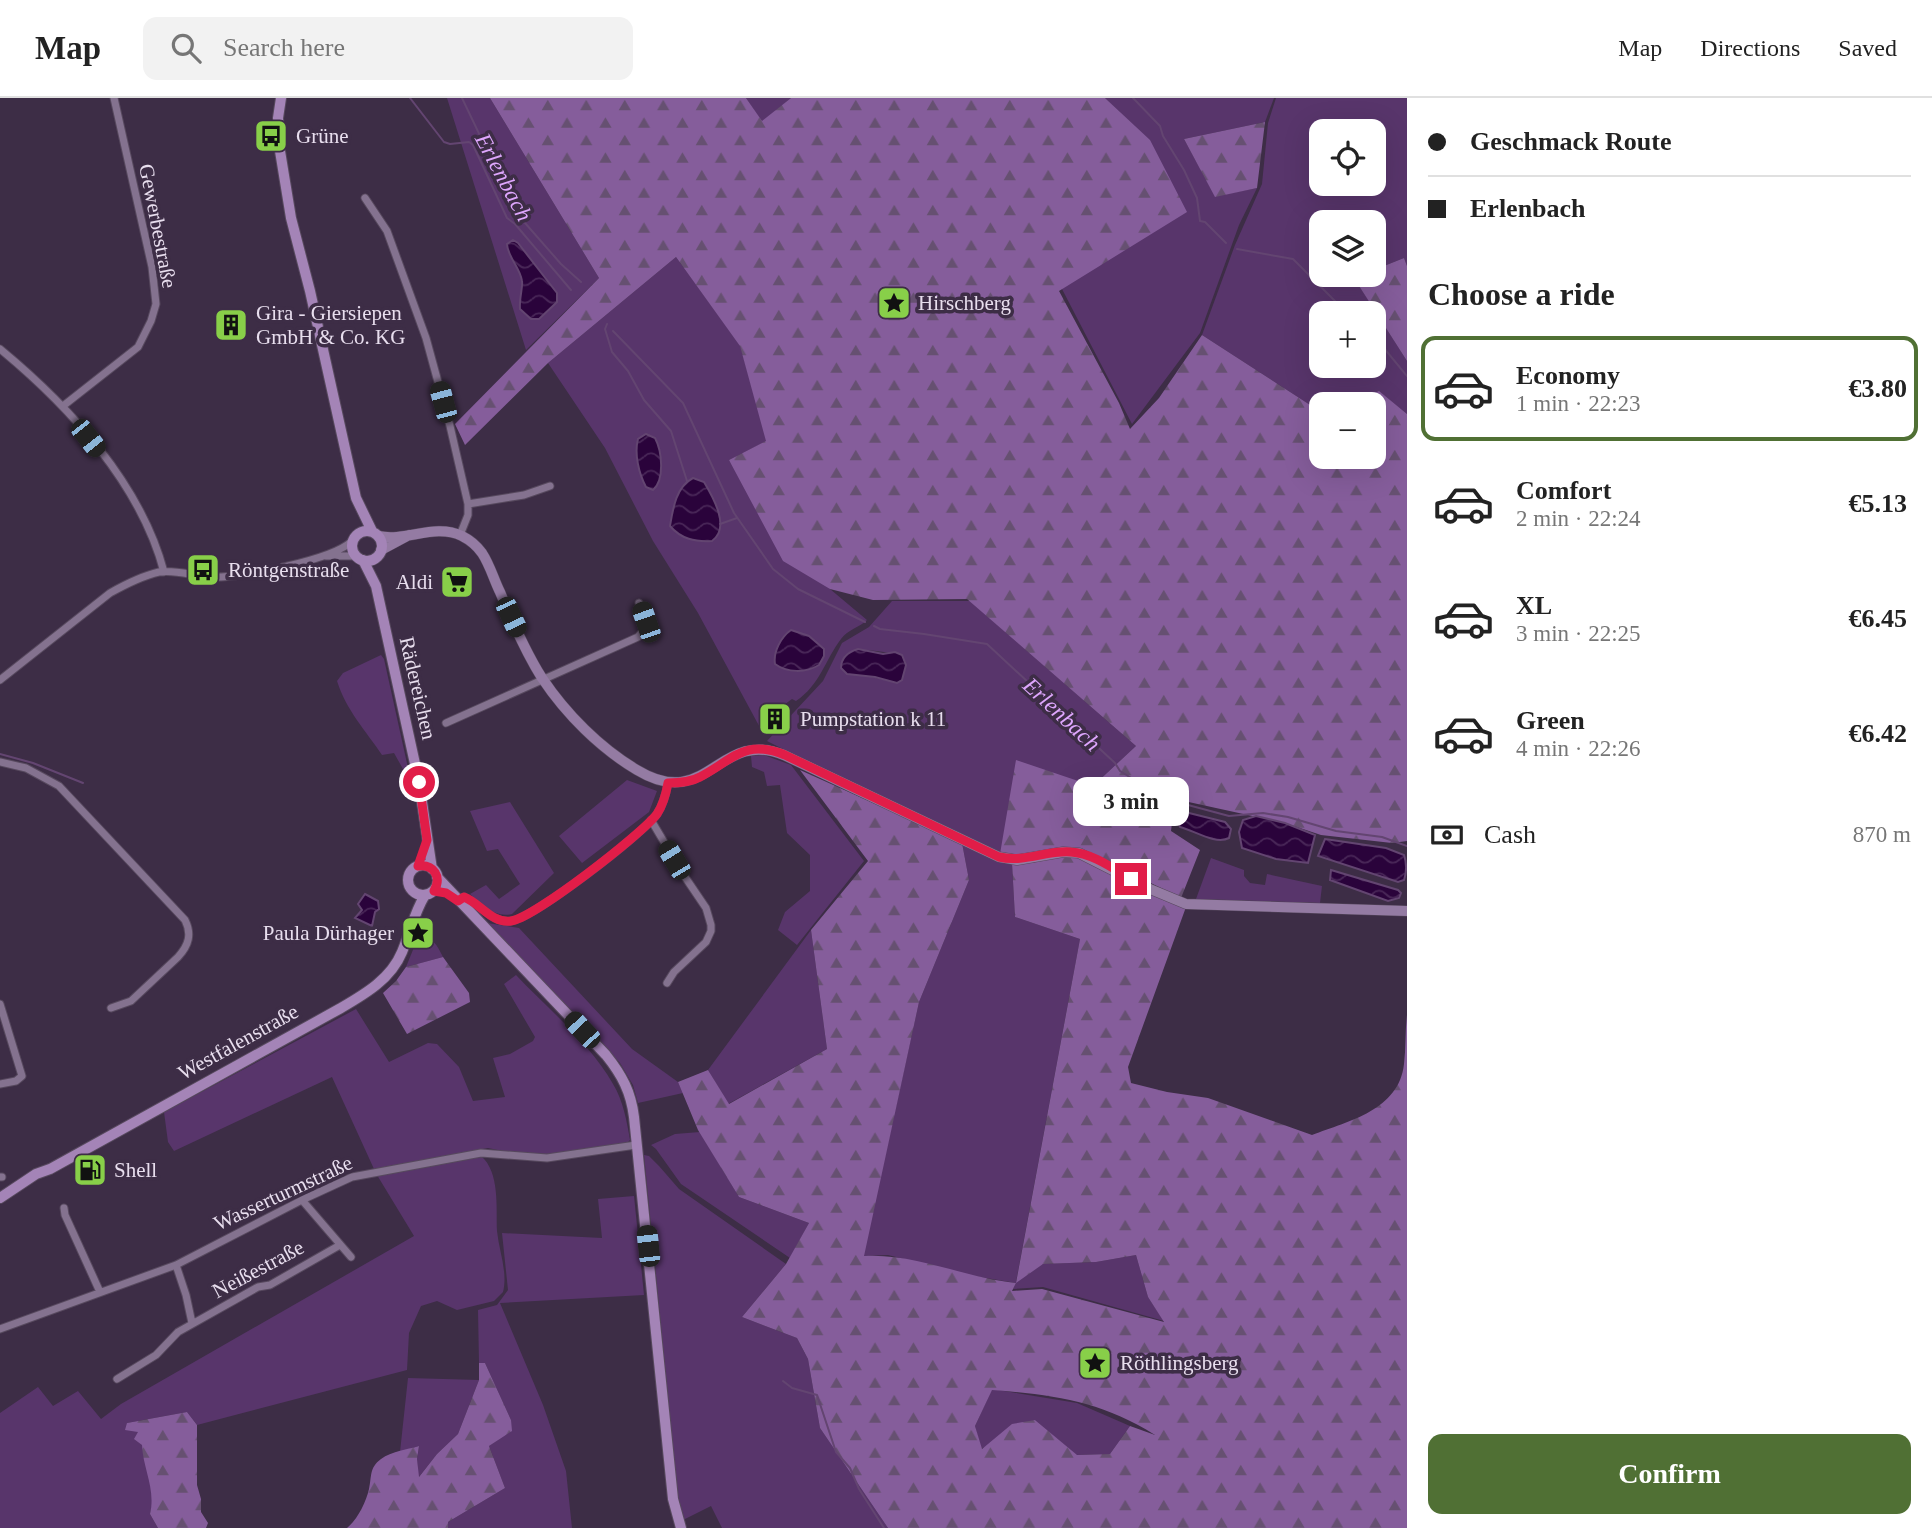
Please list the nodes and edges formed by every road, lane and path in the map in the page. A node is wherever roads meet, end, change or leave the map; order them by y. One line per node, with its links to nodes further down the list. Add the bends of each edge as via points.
1 (114, 98): 7 (street, Gewerbestraße, via 156,304 138,346)
2 (272, 98): 4 (main road)
3 (281, 98): 4 (main road)
4 (278, 118): 9 (main road, via 286,196)
5 (365, 198): 10 (street, via 387,231 426,338)
6 (0, 349): 7 (street)
7 (63, 406): 18 (street, via 140,510)
8 (550, 486): 10 (street)
9 (356, 498): 11 (main road); 14 (main road)
10 (468, 504): 13 (street)
11 (375, 533): 12 (street); 14 (main road, via 362,531); 15 (main road)
12 (409, 535): 13 (street, via 436,530); 15 (street)
13 (460, 535): 21 (street, via 485,559)
14 (354, 537): 16 (street); 17 (main road, via 351,549)
15 (379, 553): 17 (main road, via 370,561); 19 (main road, Rädereichen)
16 (325, 556): 17 (street); 18 (street, via 233,577)
17 (359, 558): 19 (main road, Rädereichen)
18 (164, 572): 22 (street, via 110,593)
19 (376, 586): 27 (main road, Rädereichen, via 419,782)
20 (639, 603): 21 (street, via 646,622 642,635)
21 (543, 679): 23 (street); 25 (street, via 570,714 603,745 637,770)
22 (0, 680)
23 (446, 723)
24 (0, 762): 37 (street, via 26,768 59,786 185,919 190,938 185,949 131,1001)
25 (668, 783): 26 (street); 33 (street, via 693,780 736,754 761,749 785,755 999,857 1017,860 1079,853 1186,904)
26 (651, 820): 32 (street, via 605,861 515,919 496,918 472,900); 35 (street, via 706,908 711,925 706,942)
27 (427, 840): 28 (main road, Rädereichen); 29 (main road, Rädereichen)
28 (418, 866): 29 (main road, via 425,865); 30 (main road, via 408,876)
29 (435, 873): 31 (main road, via 438,884); 32 (main road)
30 (412, 892): 31 (main road); 34 (main road, Westfalenstraße)
31 (430, 893): 32 (main road, via 443,891); 34 (main road, Westfalenstraße)
32 (457, 899): 39 (main road, via 619,1072 631,1097)
33 (1407, 911)
34 (413, 919): 40 (main road, Westfalenstraße, via 397,963 360,996)
35 (667, 983)
36 (0, 1004): 38 (street, via 22,1076)
37 (111, 1008)
38 (0, 1084)
39 (636, 1145): 42 (street, Wasserturmstraße, via 547,1158 481,1153 352,1177); 52 (main road, via 673,1499)
40 (50, 1169): 41 (main road, Westfalenstraße); 43 (main road, Westfalenstraße)
41 (0, 1198)
42 (302, 1200): 45 (street); 47 (street, Wasserturmstraße)
43 (0, 1205)
44 (64, 1208): 48 (street)
45 (340, 1245): 46 (street); 49 (street, Neißestraße)
46 (351, 1257)
47 (176, 1265): 48 (street, Wasserturmstraße); 49 (street, Neißestraße)
48 (100, 1293): 50 (street, Wasserturmstraße)
49 (192, 1323): 51 (street, Neißestraße, via 170,1337 156,1355)
50 (0, 1329)
51 (117, 1379)
52 (681, 1528)

